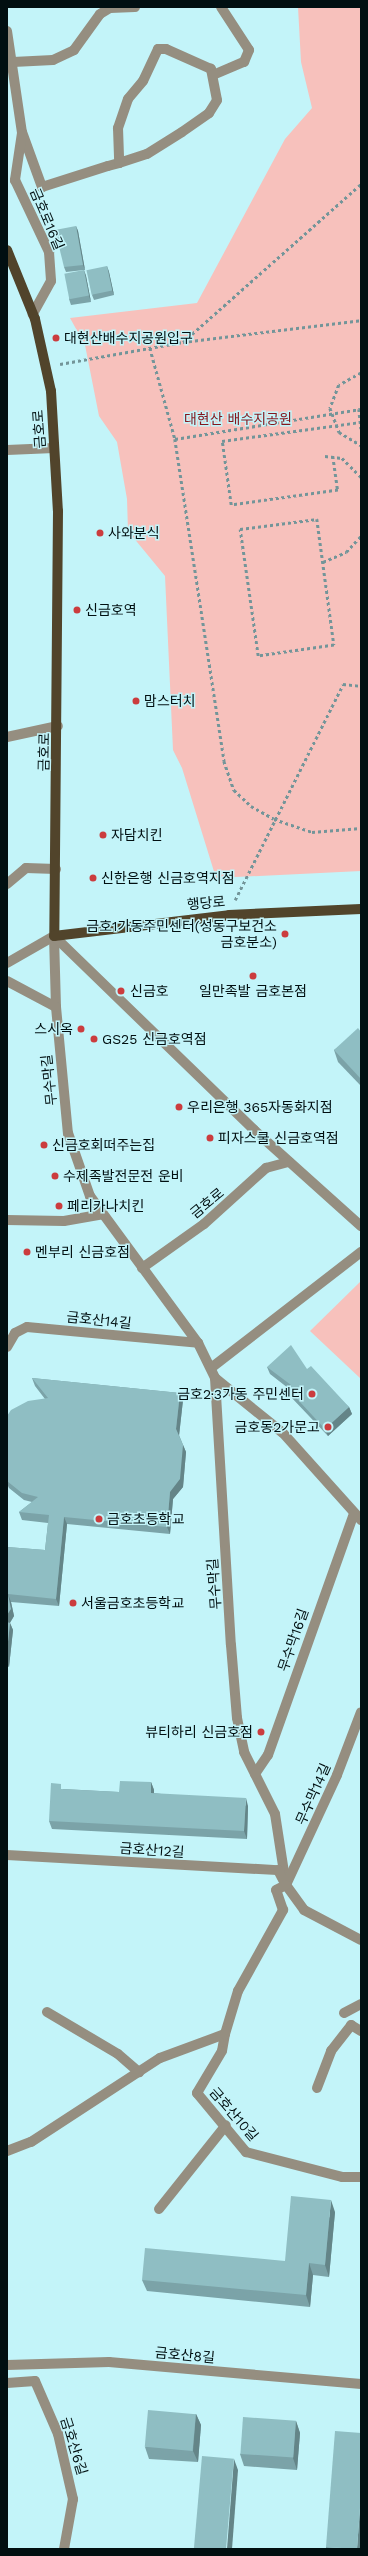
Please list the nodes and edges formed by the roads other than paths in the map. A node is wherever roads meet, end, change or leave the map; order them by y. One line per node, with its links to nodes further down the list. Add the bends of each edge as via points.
1 (135, 7): 4 (street, via 110,8 100,14 74,50 53,60)
2 (221, 7): 5 (street, via 249,50 244,62)
3 (7, 30): 4 (street, 금호로16길)
4 (13, 62): 6 (street, 금호로16길)
5 (212, 72): 7 (street, 금호로16길, via 218,100 209,113 146,154); 7 (street, via 166,49 158,49 143,81 128,99 118,128)
6 (22, 132): 7 (street, 금호로16길, via 42,187); 9 (street, 금호로16길, via 15,180 49,252 51,281)
7 (119, 163)
8 (7, 250): 9 (main road, 금호로)
9 (33, 314): 10 (main road, 금호로, via 45,367)
10 (54, 448): 11 (street); 12 (main road, 금호로, via 58,511)
11 (7, 450)
12 (58, 726): 13 (street); 14 (main road, 금호로)
13 (7, 737)
14 (56, 869): 15 (street, via 26,868); 17 (main road, 금호로)
15 (7, 884)
16 (361, 908): 17 (main road, 행당로, via 229,915)
17 (54, 936): 18 (street); 20 (street, 무수막길); 21 (street, via 116,999)
18 (7, 963)
19 (7, 981): 20 (street)
20 (56, 1007): 22 (street, 무수막길, via 68,1133 90,1196)
21 (289, 1162): 24 (street); 26 (street, 금호로, via 266,1168 204,1224)
22 (102, 1214): 23 (street, via 64,1221); 26 (street, 무수막길)
23 (7, 1220)
24 (361, 1226)
25 (361, 1252): 29 (street)
26 (142, 1268): 27 (street, 무수막길)
27 (198, 1343): 28 (street, 금호산14길, via 26,1327 15,1333); 29 (street, 무수막길)
28 (7, 1347)
29 (213, 1373): 30 (street, via 283,1433); 32 (street, 무수막길, via 237,1718 244,1752)
30 (357, 1517): 32 (street, 무수막16길, via 268,1755)
31 (361, 1712): 34 (street, 무수막14길, via 338,1775)
32 (255, 1774): 34 (street, 무수막길, via 275,1814)
33 (7, 1855): 34 (street, 금호산12길, via 278,1870)
34 (286, 1885): 35 (street, 무수막길, via 304,1910); 40 (street, 금호산10길, via 276,1890 283,1910 238,1991)
35 (361, 1940)
36 (361, 2004): 38 (street)
37 (47, 2012): 41 (street, via 118,2054)
38 (344, 2012)
39 (361, 2031): 42 (street, via 351,2026 331,2051)
40 (225, 2034): 41 (street, via 160,2058); 43 (street, 금호산10길, via 222,2051 197,2093)
41 (139, 2072): 44 (street, via 31,2142)
42 (317, 2088)
43 (226, 2125): 45 (street, 금호산10길, via 246,2152 342,2176); 46 (street)
44 (7, 2151)
45 (361, 2177)
46 (159, 2209)
47 (7, 2365): 49 (street, 금호산8길, via 109,2362)
48 (7, 2383): 50 (street, 금호산6길, via 35,2381 58,2434 74,2499)
49 (361, 2384)
50 (64, 2549)

